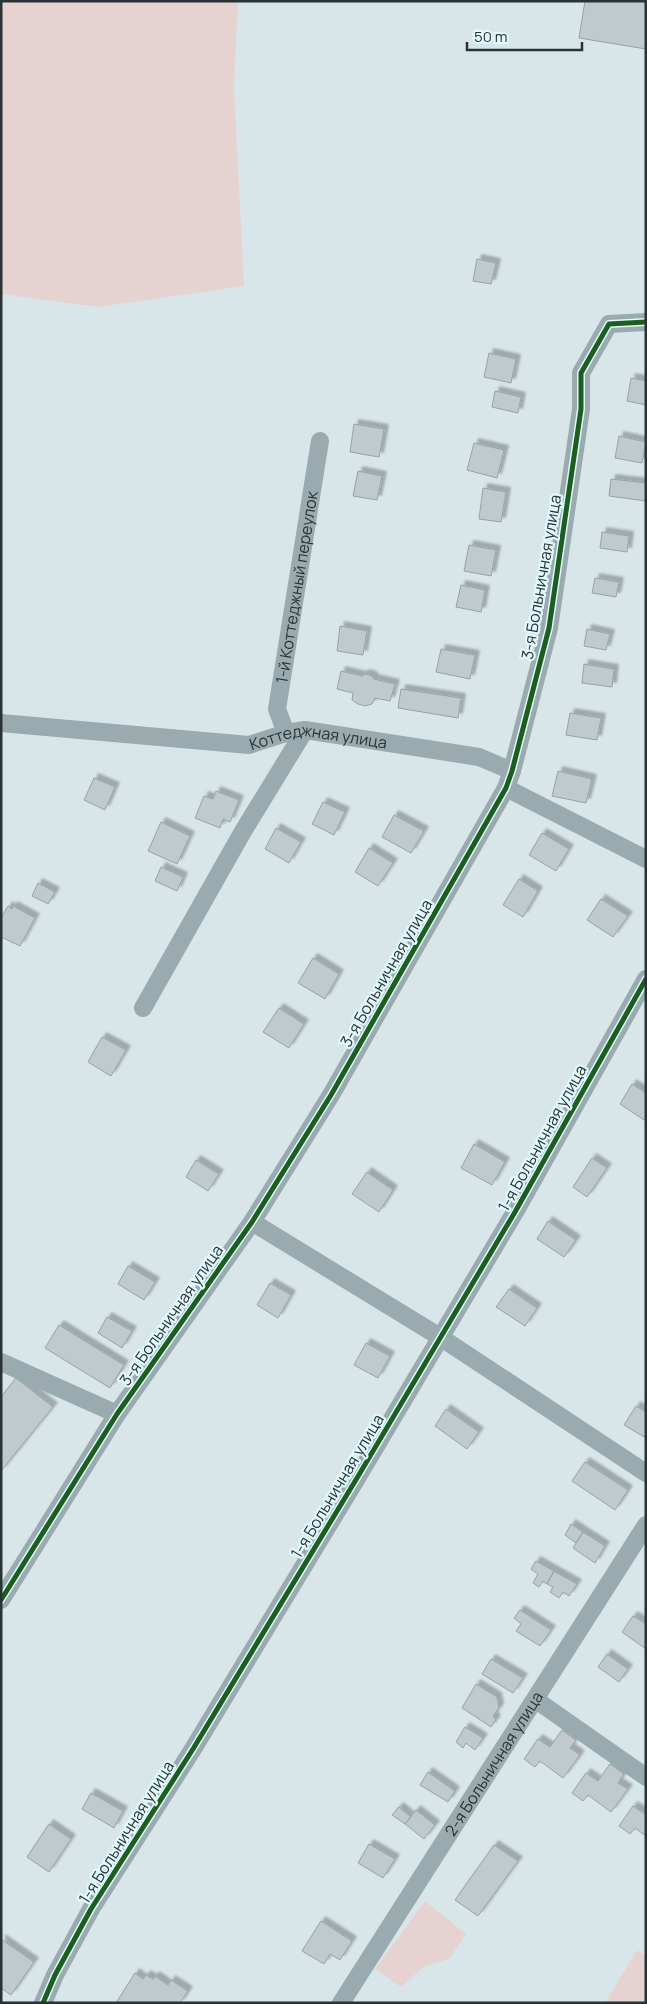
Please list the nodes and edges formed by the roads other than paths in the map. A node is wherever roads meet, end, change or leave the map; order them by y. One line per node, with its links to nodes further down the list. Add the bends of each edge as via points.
1 (646, 322): 6 (street, 3-я Больничная улица, via 608,324 581,373 581,409 548,628)
2 (320, 441): 5 (street, 1-й Коттеджный переулок, via 277,709)
3 (3, 726): 5 (street, Коттеджная улица, via 249,745)
4 (305, 730): 5 (street, Коттеджная улица); 6 (street, Коттеджная улица, via 479,757); 9 (street, via 242,833)
5 (286, 733)
6 (509, 780): 7 (street, Коттеджная улица); 10 (street, 3-я Больничная улица, via 331,1095)
7 (646, 859)
8 (646, 979): 11 (street, 1-я Больничная улица, via 515,1212)
9 (143, 1008)
10 (252, 1222): 11 (street); 13 (street, 3-я Больничная улица)
11 (440, 1337): 14 (street); 19 (street, 1-я Больничная улица, via 193,1749 91,1909)
12 (1, 1362): 13 (street)
13 (117, 1414): 16 (street, 3-я Больничная улица)
14 (646, 1474)
15 (646, 1525): 17 (street, 2-я Больничная улица)
16 (1, 1600)
17 (536, 1700): 18 (street); 20 (street, 2-я Больничная улица)
18 (646, 1777)
19 (43, 2003)
20 (341, 2003)

